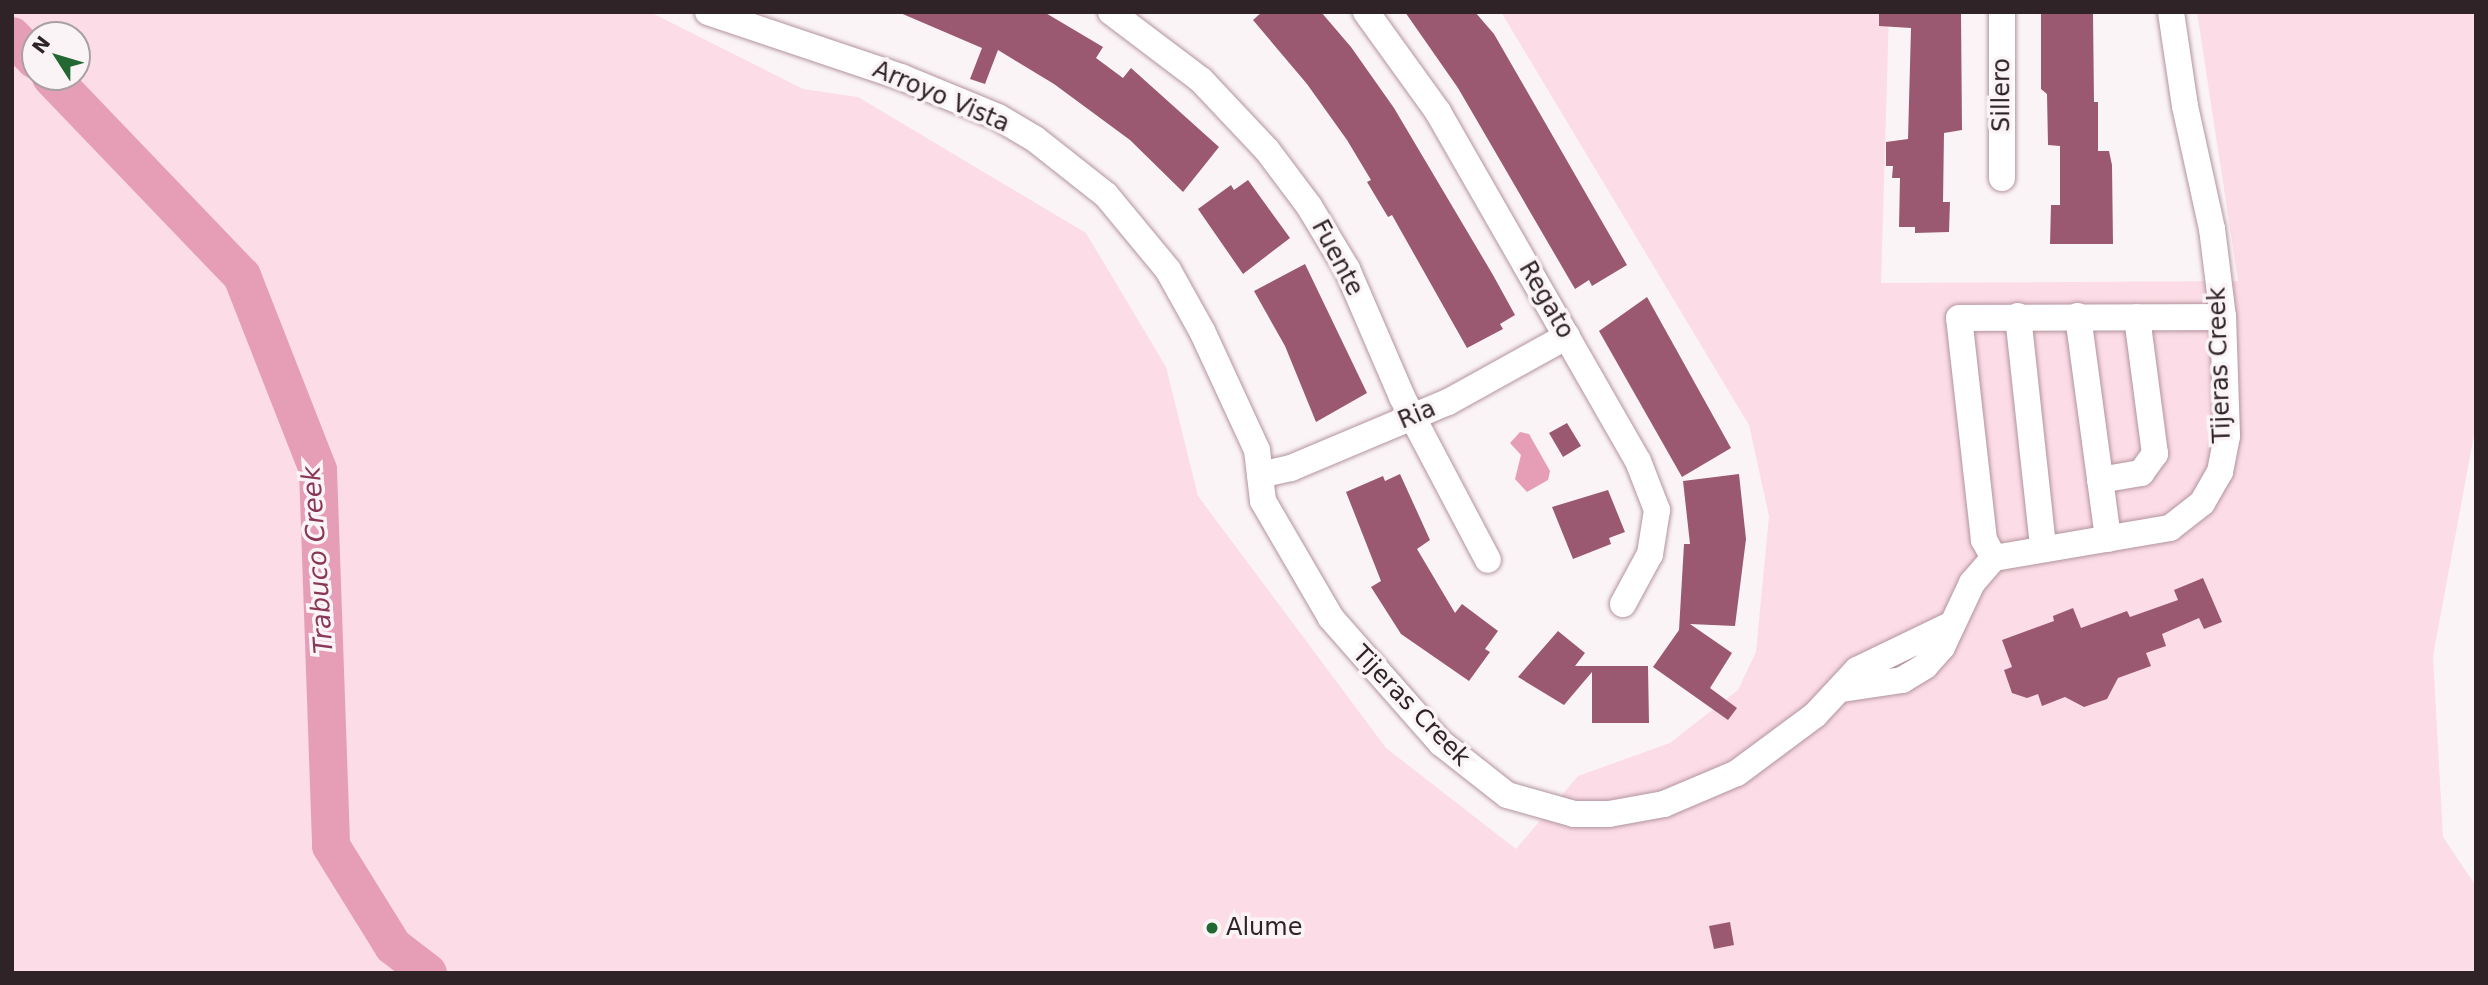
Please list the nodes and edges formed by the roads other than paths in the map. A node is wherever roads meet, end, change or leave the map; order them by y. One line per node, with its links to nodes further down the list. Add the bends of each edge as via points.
1 (708, 12): 14 (street, Arroyo Vista, via 959,99 1035,139 1078,170 1139,231 1168,270 1202,331 1256,450)
2 (1111, 12): 12 (street, Fuente, via 1201,79 1267,150 1309,206 1347,269)
3 (1366, 12): 11 (street, Regato, via 1438,112)
4 (2002, 12): 6 (street, Sillero)
5 (2171, 12): 10 (street, Tijeras Creek, via 2185,106 2212,229)
6 (2002, 178)
7 (2018, 316): 8 (street); 16 (street); 17 (street, via 1959,318 1984,540)
8 (2078, 316): 9 (street); 13 (street)
9 (2137, 317): 10 (street); 13 (street, via 2155,454 2141,473)
10 (2223, 317): 15 (street, Tijeras Creek, via 2227,436 2220,472 2202,503 2169,528)
11 (1567, 336): 12 (street, Ria); 19 (street, Regato, via 1638,461 1657,510 1650,554)
12 (1413, 417): 14 (street, Ria, via 1291,468); 18 (street, Fuente)
13 (2100, 480): 15 (street)
14 (1261, 488): 17 (street, Tijeras Creek, via 1345,637 1441,743 1485,781 1528,805 1574,814 1609,814 1664,804 1737,773 1842,689 1857,670 1952,624 1972,583)
15 (2108, 539): 16 (street, Tijeras Creek)
16 (2043, 547): 17 (street, Tijeras Creek)
17 (1994, 558)
18 (1488, 560)
19 (1623, 604)

